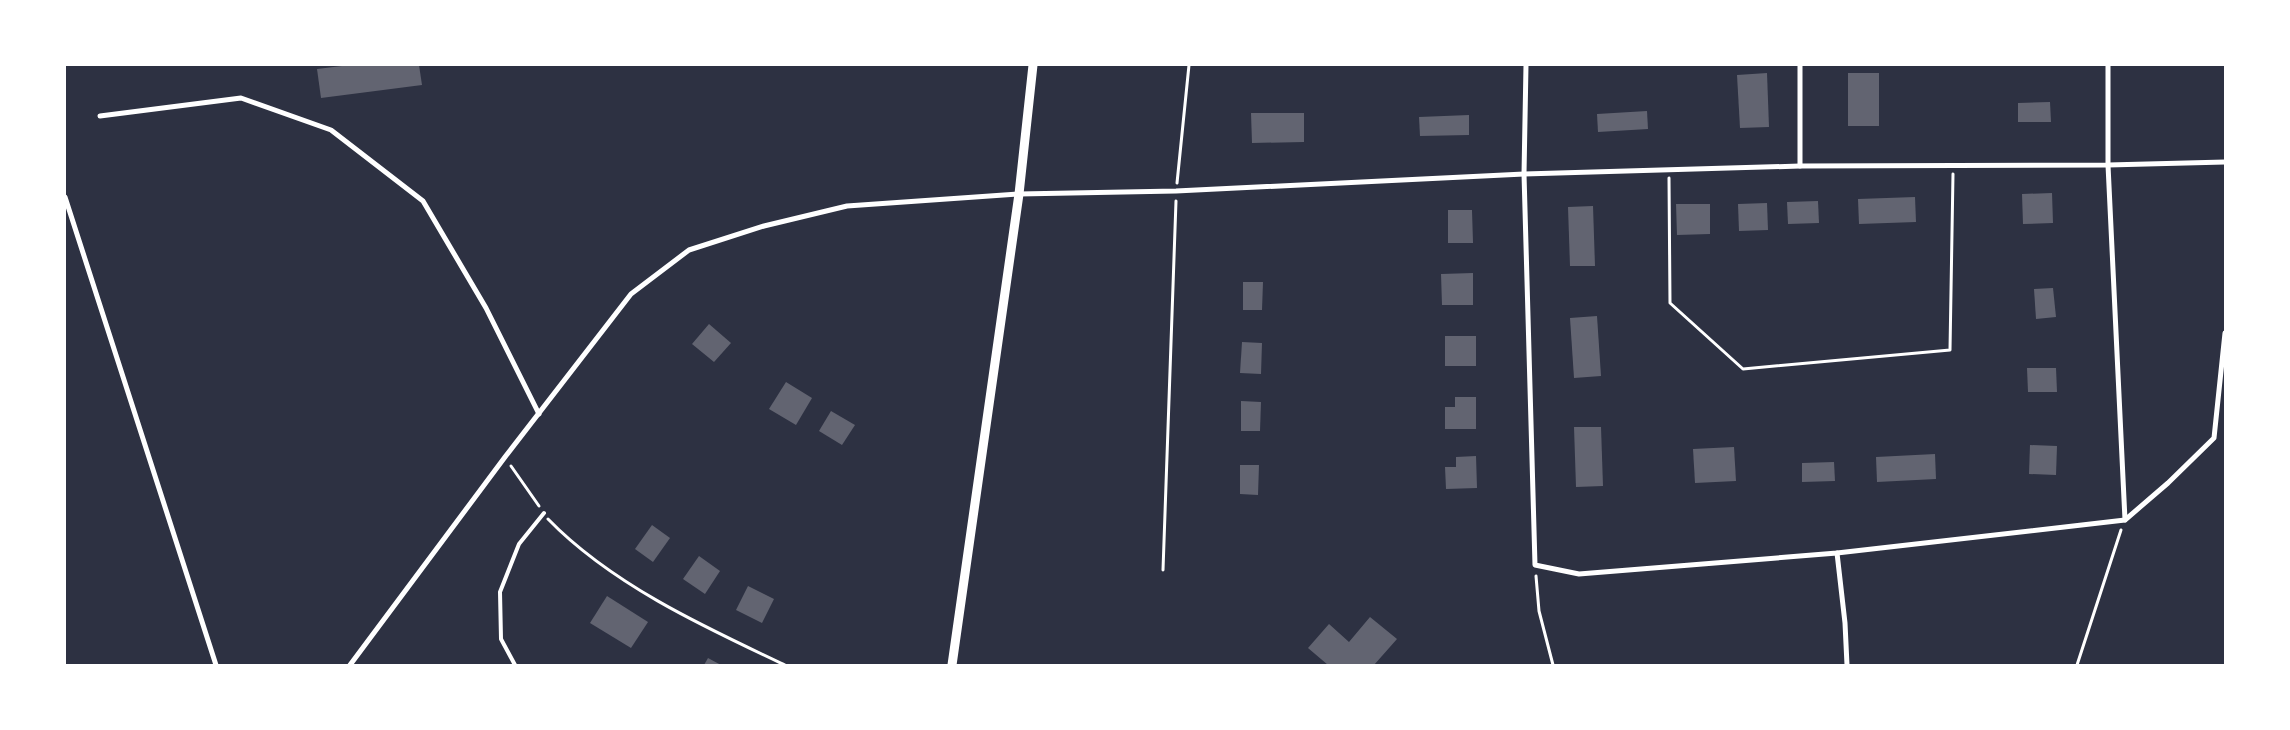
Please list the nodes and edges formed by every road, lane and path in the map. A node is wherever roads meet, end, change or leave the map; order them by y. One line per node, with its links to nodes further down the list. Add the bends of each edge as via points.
1 (1033, 65): 14 (street)
2 (1189, 65): 13 (path)
3 (1526, 65): 12 (street)
4 (1800, 65): 8 (street)
5 (2108, 65): 10 (street)
6 (100, 116): 17 (street, via 241,98 331,130 423,201 486,308)
7 (2225, 162): 10 (street)
8 (1800, 166): 9 (street); 11 (street)
9 (1953, 166): 10 (street); 11 (path, via 1950,350 1743,369 1670,303)
10 (2108, 166): 20 (street)
11 (1669, 170): 12 (street)
12 (1524, 174): 13 (street); 22 (street)
13 (1176, 191): 14 (street); 23 (path)
14 (1019, 194): 17 (street, via 847,206 764,226 689,250 631,294); 28 (street)
15 (65, 196): 24 (street)
16 (2225, 333): 20 (street, via 2214,438)
17 (539, 414): 18 (street)
18 (505, 457): 19 (path); 25 (street)
19 (544, 513): 26 (lane, via 519,544 500,592 500,639); 27 (path, via 612,573 712,631)
20 (2125, 520): 21 (street); 31 (path)
21 (1837, 553): 22 (street, via 1579,574); 30 (street)
22 (1535, 565): 29 (path, via 1539,611)
23 (1163, 570)
24 (216, 665)
25 (350, 665)
26 (515, 665)
27 (785, 665)
28 (952, 665)
29 (1552, 665)
30 (1847, 665)
31 (2077, 665)

